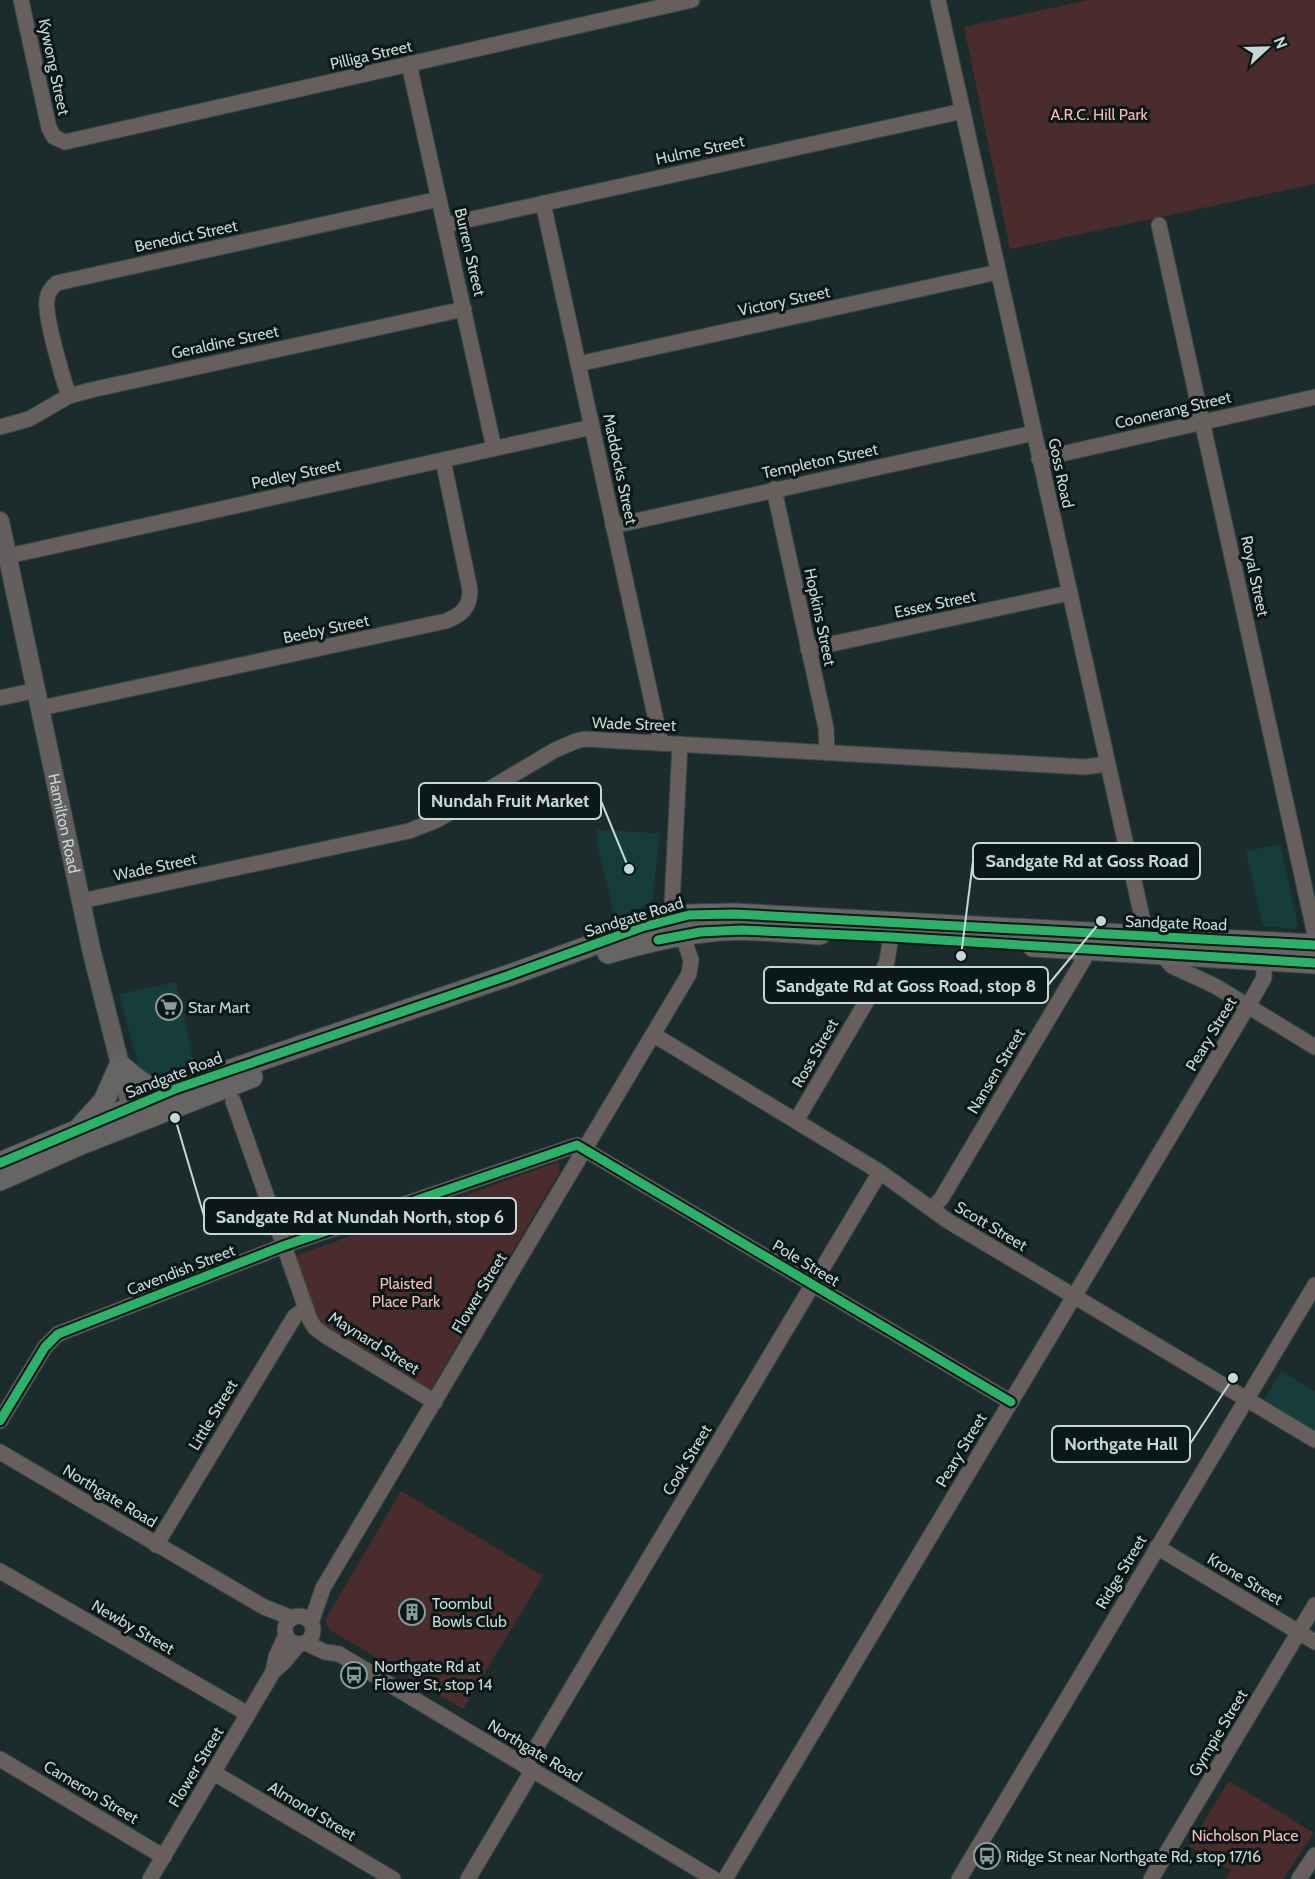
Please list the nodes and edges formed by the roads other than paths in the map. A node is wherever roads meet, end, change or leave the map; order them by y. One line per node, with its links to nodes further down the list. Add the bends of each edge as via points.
1 (21, 0): 6 (street, Kywong Street, via 47,124)
2 (692, 0): 4 (street, Pilliga Street)
3 (939, 0): 5 (street, Goss Road)
4 (409, 64): 6 (street, Pilliga Street, via 74,141); 7 (street, Burren Street)
5 (963, 111): 8 (street, Hulme Street); 11 (street, Goss Road)
6 (58, 139)
7 (439, 199): 9 (street, Burren Street); 14 (street, Benedict Street, via 57,283 48,296 47,307)
8 (543, 203): 9 (street, Hulme Street); 13 (street, Maddocks Street)
9 (445, 225): 12 (street, Burren Street)
10 (1159, 225): 16 (street, Royal Street)
11 (998, 272): 13 (street, Victory Street); 19 (street, Goss Road)
12 (464, 309): 14 (street, Geraldine Street); 20 (street, Burren Street)
13 (578, 364): 18 (street, Maddocks Street)
14 (69, 396): 17 (street, Geraldine Street, via 29,419)
15 (1315, 397): 16 (street, Coonerang Street)
16 (1202, 422): 21 (street, Coonerang Street); 38 (street, Royal Street)
17 (0, 427)
18 (592, 427): 20 (street, Pedley Street); 25 (street, Maddocks Street)
19 (1034, 433): 21 (street, Goss Road); 23 (street, Templeton Street)
20 (495, 448): 22 (street, Pedley Street)
21 (1039, 459): 27 (street, Goss Road)
22 (443, 460): 26 (street, Pedley Street); 31 (street, Beeby Street, via 470,590 468,605 459,615 446,621)
23 (774, 489): 25 (street, Templeton Street); 28 (street, Hopkins Street)
24 (0, 521): 26 (main road, Hamilton Road)
25 (613, 526): 32 (street, Maddocks Street)
26 (6, 567): 29 (main road, Hamilton Road)
27 (1069, 593): 28 (street, Essex Street); 35 (street, Goss Road)
28 (808, 649): 34 (street, Hopkins Street, via 826,728)
29 (37, 690): 30 (street); 31 (main road, Hamilton Road)
30 (0, 698)
31 (41, 708): 36 (main road, Hamilton Road)
32 (661, 743): 33 (street, Wade Street); 36 (street, Wade Street, via 576,741 437,820 410,831)
33 (680, 744): 34 (street, Wade Street); 37 (street, via 672,904)
34 (827, 753): 35 (street, Wade Street)
35 (1107, 764): 41 (street, Goss Road)
36 (81, 901): 48 (main road, Hamilton Road)
37 (678, 926): 39 (highway, Sandgate Road); 41 (highway, Sandgate Road, via 705,913 734,914); 46 (street, Flower Street, via 691,970); 49 (highway, Sandgate Road, via 642,927); 51 (highway, Sandgate Road, via 631,946)
38 (1315, 935)
39 (891, 937): 42 (highway, Sandgate Road); 52 (street, Ross Street, via 878,982)
40 (1315, 945): 43 (highway, Sandgate Road)
41 (1152, 947): 42 (highway, Sandgate Road); 43 (highway, Sandgate Road); 45 (street, via 1172,966)
42 (1090, 950): 58 (street, Nansen Street, via 941,1199)
43 (1264, 951): 44 (highway, Sandgate Road); 45 (street, Peary Street, via 1263,981)
44 (1315, 963)
45 (1248, 1006): 47 (street); 62 (street, Peary Street)
46 (654, 1035): 52 (street, Scott Street); 54 (street, Flower Street)
47 (1315, 1047)
48 (120, 1065): 49 (highway, via 144,1085); 51 (main road, Hamilton Road); 53 (highway, via 104,1101)
49 (175, 1089): 51 (highway, Sandgate Road)
50 (233, 1101): 59 (street, Maynard Street)
51 (133, 1116): 53 (highway, Sandgate Road); 57 (highway, Sandgate Road)
52 (796, 1121): 56 (street, Scott Street)
53 (78, 1130): 55 (highway, Sandgate Road)
54 (585, 1149): 59 (street, Cavendish Street, via 572,1146); 60 (street, Pole Street); 65 (street, Flower Street)
55 (0, 1163)
56 (880, 1172): 58 (street, Scott Street); 60 (street, Cook Street)
57 (0, 1180)
58 (931, 1209): 62 (street, Scott Street)
59 (283, 1246): 63 (street, Maynard Street); 67 (street, Cavendish Street, via 58,1334 45,1347)
60 (812, 1284): 66 (street, Pole Street); 79 (street, Cook Street)
61 (1315, 1285): 64 (street, Ridge Street)
62 (1075, 1297): 64 (street, Scott Street); 66 (street, Peary Street)
63 (306, 1308): 65 (street, Maynard Street, via 312,1324 322,1334); 70 (street, Little Street, via 295,1316)
64 (1246, 1399): 68 (street, Scott Street); 71 (street, Ridge Street)
65 (435, 1402): 74 (street, Flower Street, via 323,1588 305,1606)
66 (1011, 1402): 87 (street, Peary Street)
67 (0, 1421)
68 (1315, 1440)
69 (0, 1452): 70 (street, Northgate Road)
70 (156, 1545): 74 (street, Northgate Road)
71 (1157, 1547): 75 (street, Krone Street); 88 (street, Ridge Street)
72 (0, 1571): 77 (street, Newby Street)
73 (1315, 1605): 75 (street, Gympie Street)
74 (299, 1630): 77 (street, Flower Street, via 276,1657 273,1672); 79 (street, Northgate Road, via 325,1652 339,1654)
75 (1299, 1632): 76 (street, Krone Street); 89 (street, Gympie Street)
76 (1315, 1642)
77 (248, 1714): 80 (street, Flower Street)
78 (0, 1759): 82 (street, Cameron Street)
79 (529, 1768): 85 (street, Cook Street); 86 (street, Northgate Road)
80 (213, 1773): 82 (street, Flower Street); 84 (street, Almond Street)
81 (1315, 1855): 90 (street)
82 (164, 1857): 83 (street, Flower Street)
83 (150, 1879)
84 (393, 1879)
85 (468, 1879)
86 (714, 1879)
87 (726, 1879)
88 (959, 1879)
89 (1151, 1879)
90 (1299, 1879)

